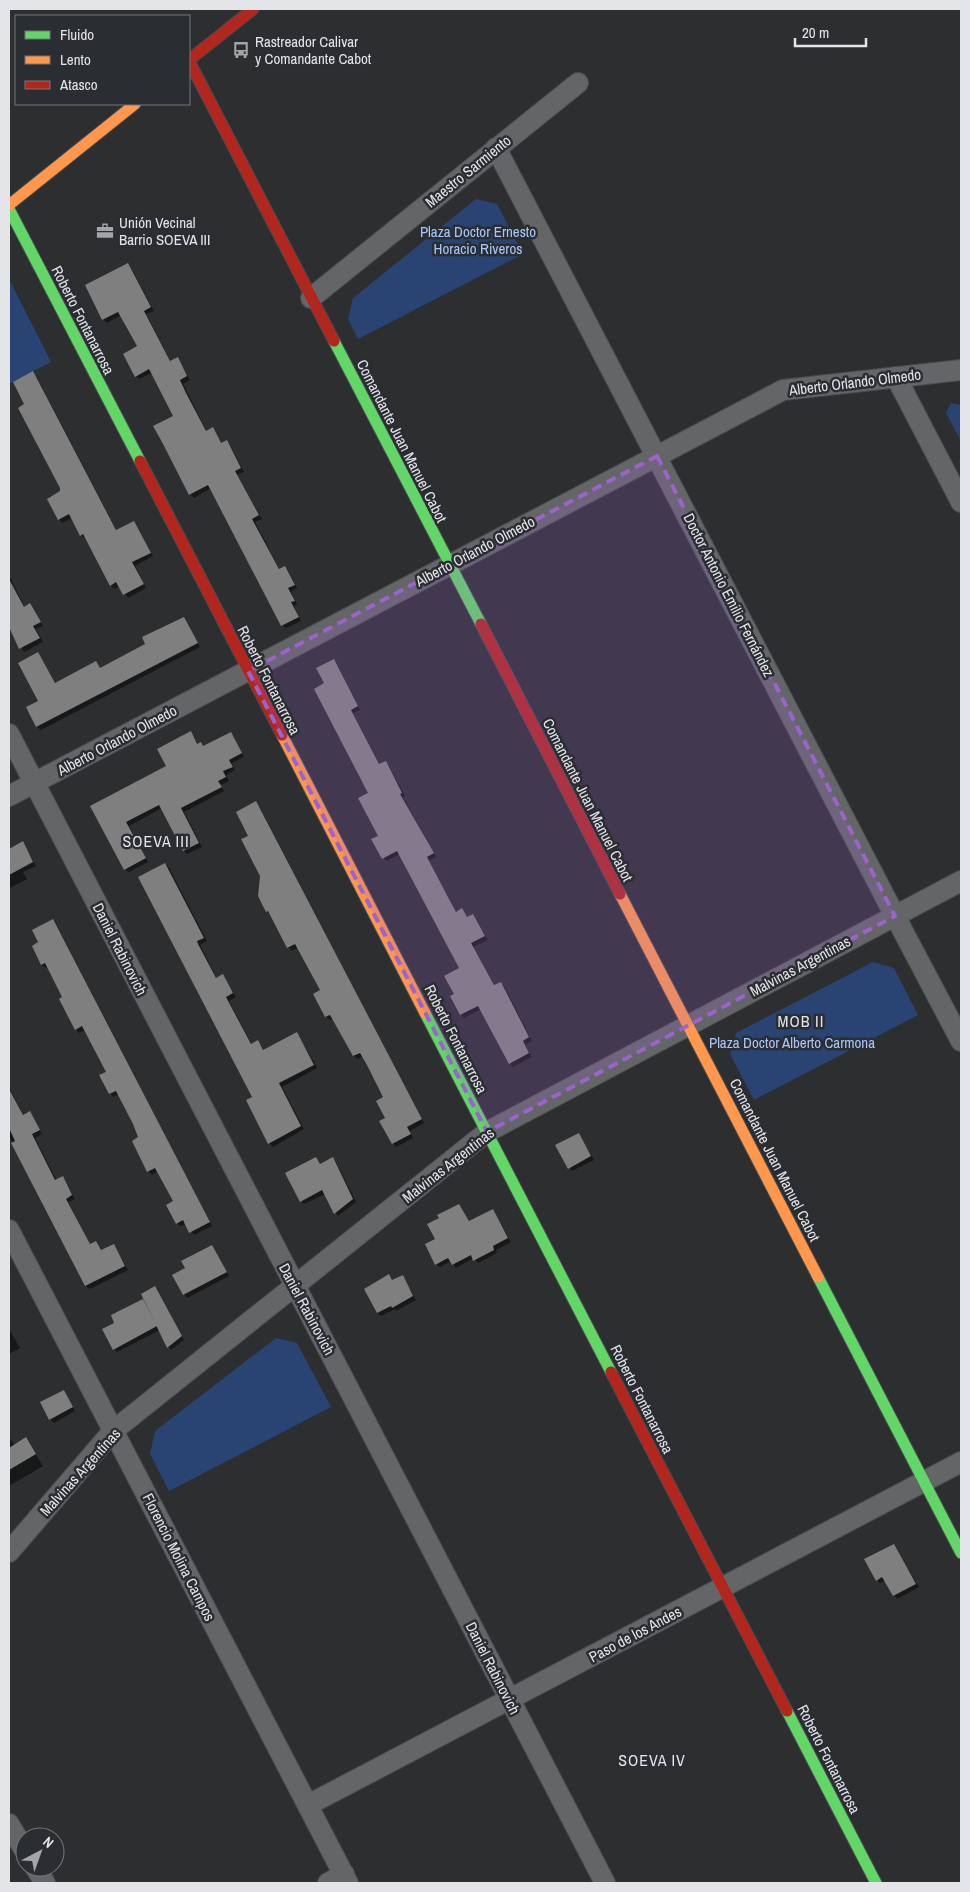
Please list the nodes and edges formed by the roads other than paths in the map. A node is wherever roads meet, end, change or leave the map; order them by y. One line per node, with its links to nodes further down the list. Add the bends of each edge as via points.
1 (253, 9): 2 (street)
2 (190, 60)
3 (190, 63): 9 (street, Comandante Juan Manuel Cabot)
4 (578, 83): 6 (street, Maestro Sarmiento)
5 (133, 105): 7 (street)
6 (496, 148): 9 (street, Maestro Sarmiento); 12 (street, Doctor Antonio Emilio Fernández)
7 (9, 205)
8 (9, 209): 15 (street, Roberto Fontanarrosa)
9 (311, 298): 14 (street, Comandante Juan Manuel Cabot)
10 (961, 370): 11 (street, Alberto Orlando Olmedo)
11 (896, 377): 12 (street, Alberto Orlando Olmedo, via 783,390); 13 (street)
12 (657, 456): 14 (street, Alberto Orlando Olmedo); 20 (street, Doctor Antonio Emilio Fernández)
13 (961, 502)
14 (449, 565): 15 (street, Alberto Orlando Olmedo); 21 (street, Comandante Juan Manuel Cabot)
15 (248, 671): 17 (street, Alberto Orlando Olmedo); 23 (street, Roberto Fontanarrosa)
16 (9, 734): 17 (street, Daniel Rabinovich)
17 (34, 783): 18 (street, Alberto Orlando Olmedo); 25 (street, Daniel Rabinovich)
18 (9, 796)
19 (961, 881): 20 (street, Malvinas Argentinas)
20 (895, 916): 21 (street, Malvinas Argentinas); 22 (street, Doctor Antonio Emilio Fernández)
21 (688, 1026): 23 (street, Malvinas Argentinas); 28 (street, Comandante Juan Manuel Cabot)
22 (961, 1041)
23 (487, 1132): 25 (street, Malvinas Argentinas); 31 (street, Roberto Fontanarrosa)
24 (9, 1230): 26 (street, Florencio Molina Campos)
25 (295, 1285): 26 (street, Malvinas Argentinas); 32 (street, Daniel Rabinovich)
26 (114, 1432): 29 (street, Malvinas Argentinas); 33 (street, Florencio Molina Campos)
27 (961, 1462): 28 (street, Paso de los Andes)
28 (924, 1482): 30 (street, Comandante Juan Manuel Cabot); 31 (street, Paso de los Andes)
29 (9, 1552)
30 (961, 1553)
31 (723, 1587): 32 (street, Paso de los Andes); 36 (street, Roberto Fontanarrosa)
32 (509, 1699): 33 (street, Paso de los Andes); 35 (street, Daniel Rabinovich)
33 (308, 1805): 34 (street, Florencio Molina Campos)
34 (340, 1880)
35 (605, 1883)
36 (876, 1883)

